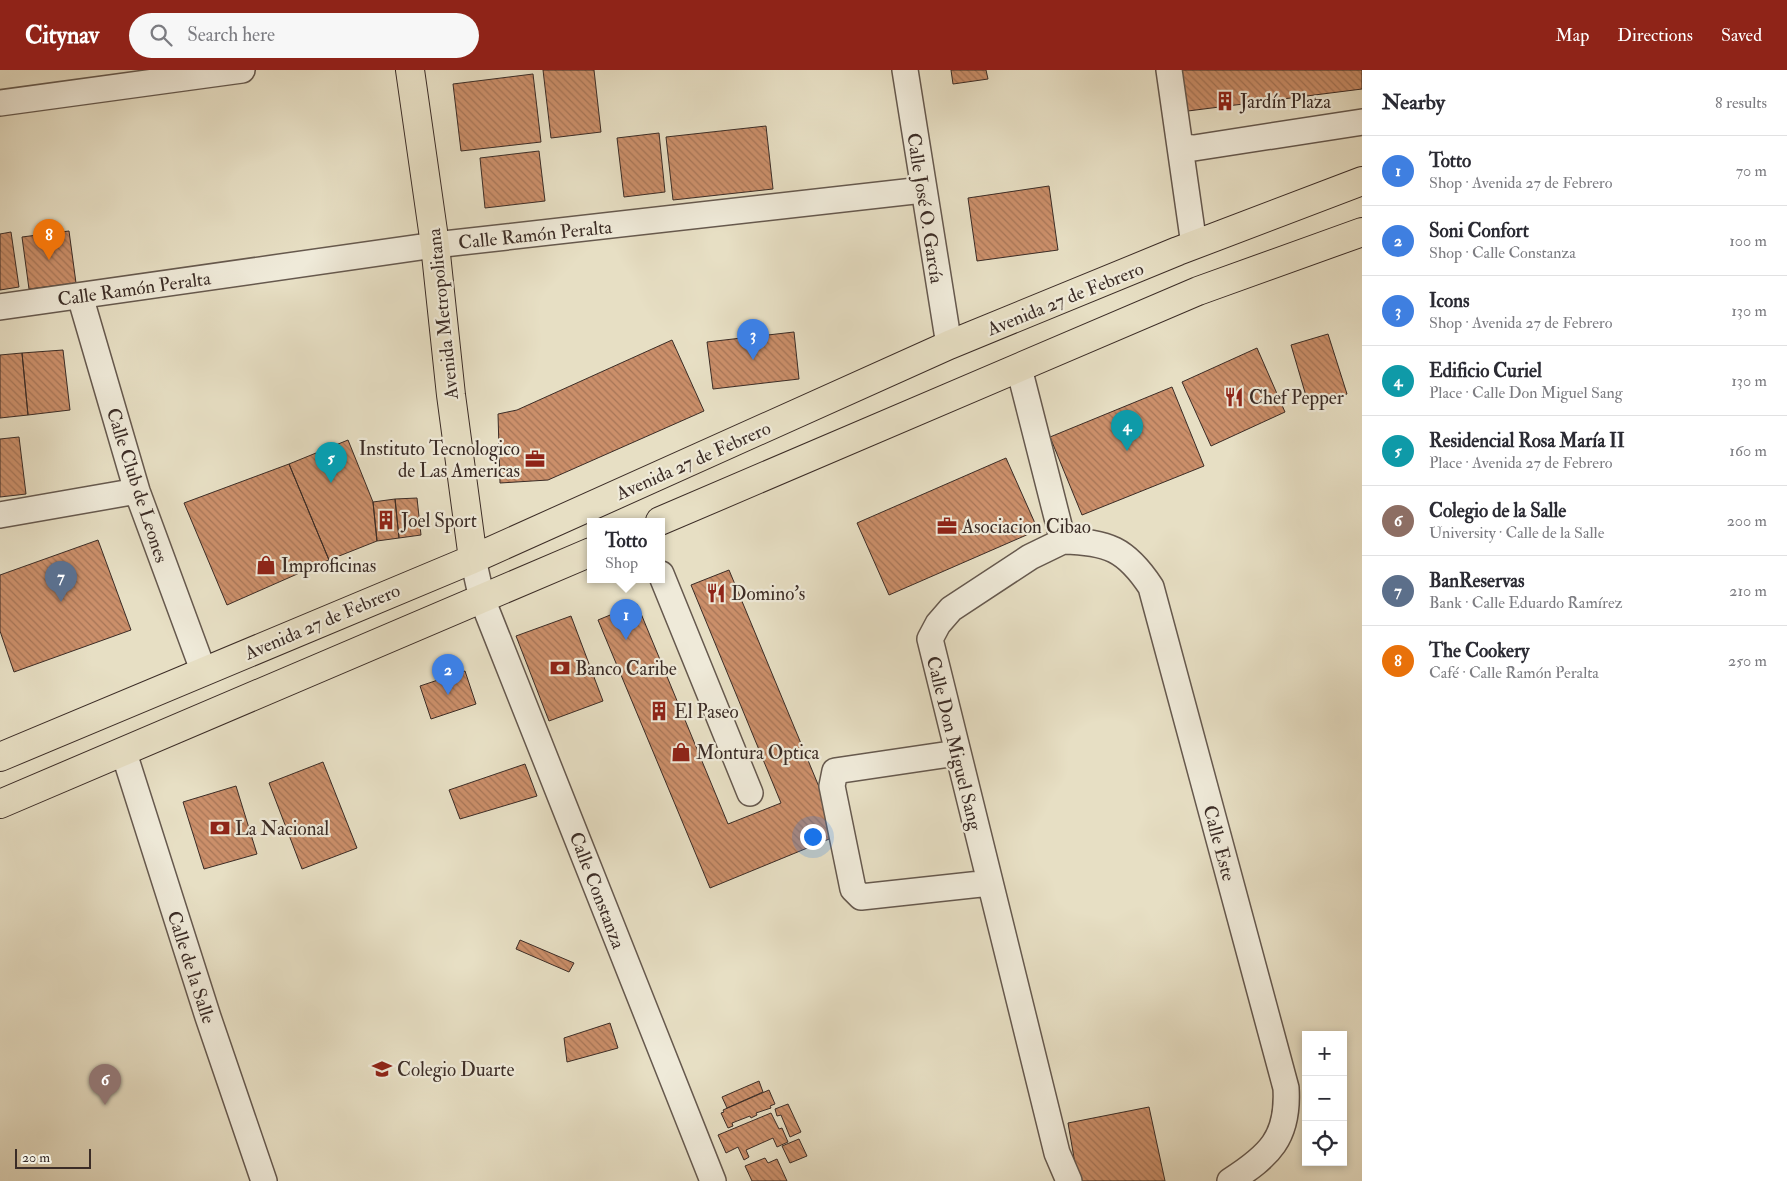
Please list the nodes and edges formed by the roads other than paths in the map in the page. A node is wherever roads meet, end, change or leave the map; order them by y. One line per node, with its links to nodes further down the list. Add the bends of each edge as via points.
1 (242, 70): 5 (street)
2 (410, 70): 11 (main road, Avenida Metropolitana)
3 (905, 70): 9 (street, Calle José O. García)
4 (1169, 70): 7 (street)
5 (0, 103)
6 (1362, 122): 7 (street, via 1194,148)
7 (1180, 147): 12 (street)
8 (1362, 181): 12 (main road, Avenida 27 de Febrero)
9 (923, 190): 11 (street, Calle Ramón Peralta); 15 (street, Calle José O. García)
10 (1362, 232): 16 (main road, via 1198,291)
11 (435, 245): 13 (street, Calle Ramón Peralta); 22 (main road, Avenida Metropolitana, via 450,395)
12 (1194, 245): 15 (main road, Avenida 27 de Febrero)
13 (80, 296): 14 (street, Calle Ramón Peralta); 17 (street, Calle Club de Leones)
14 (0, 307)
15 (949, 346): 22 (main road, Avenida 27 de Febrero)
16 (1019, 368): 19 (main road); 20 (street)
17 (137, 491): 18 (street); 25 (street, Calle Club de Leones)
18 (0, 515)
19 (665, 519)
20 (1063, 540): 27 (street, Calle Don Miguel Sang, via 1030,557 951,609 930,639); 35 (street, Calle Este, via 1092,541 1126,556 1139,568 1151,587 1286,1088 1287,1106 1280,1135 1270,1151)
21 (587, 554): 24 (main road)
22 (473, 559): 24 (street, Calle Constanza); 25 (main road, Avenida 27 de Febrero)
23 (665, 583): 29 (street)
24 (482, 599): 26 (main road); 33 (street, Calle Constanza)
25 (203, 670): 28 (main road, Avenida 27 de Febrero)
26 (124, 753): 30 (main road); 32 (street, Calle de la Salle)
27 (957, 753): 31 (street, Calle Don Miguel Sang); 31 (street, via 835,771 832,786 853,888 861,896)
28 (0, 757)
29 (750, 793)
30 (0, 804)
31 (990, 884): 34 (street, Calle Don Miguel Sang, via 1057,1153)
32 (264, 1181)
33 (713, 1181)
34 (1069, 1181)
35 (1230, 1181)

